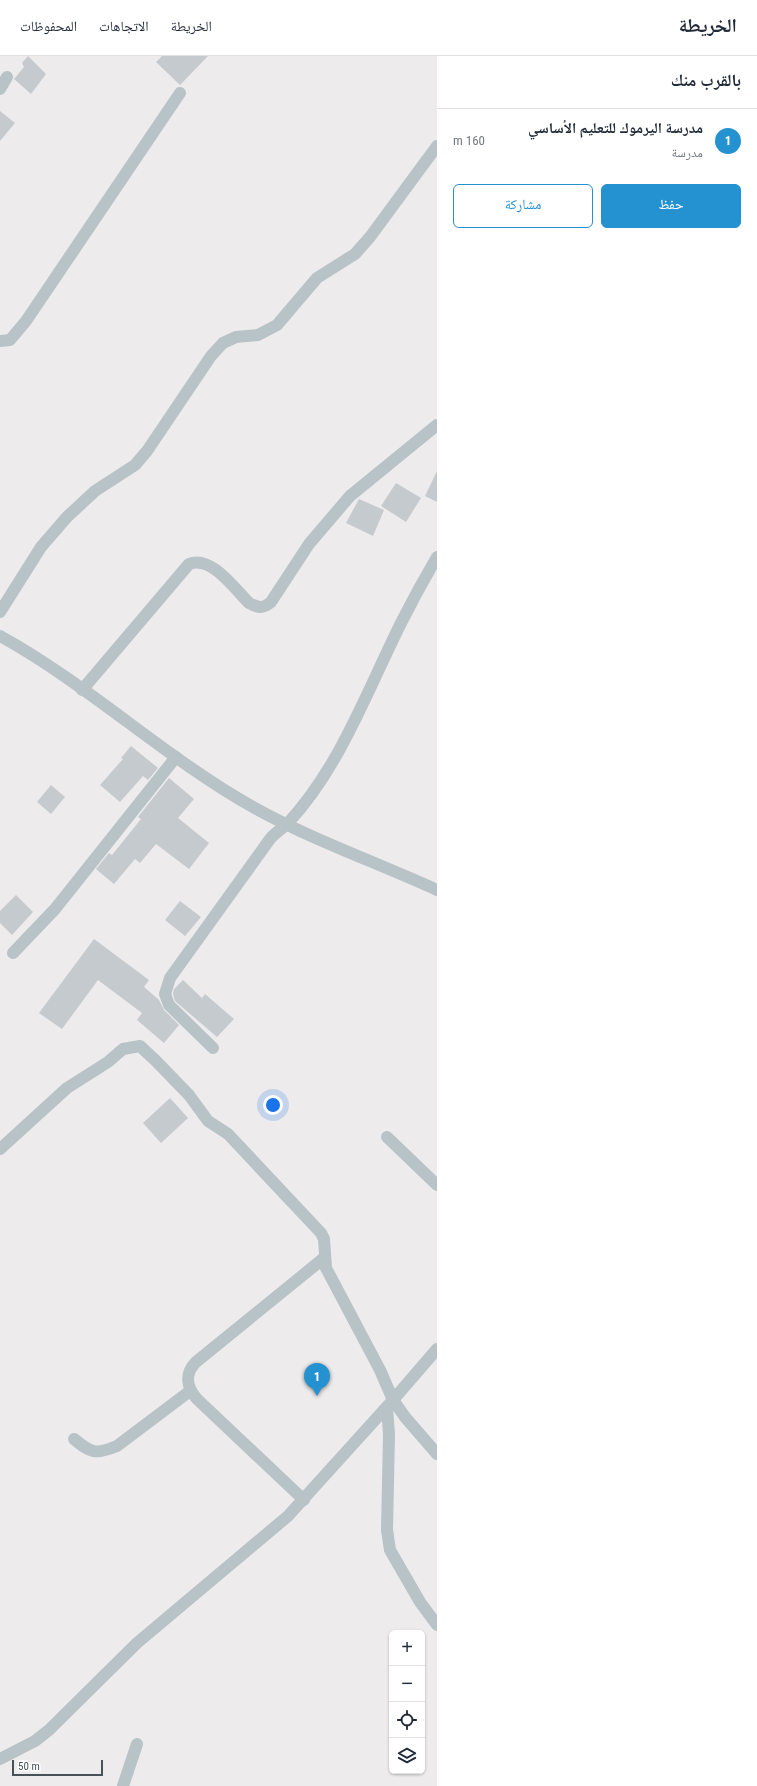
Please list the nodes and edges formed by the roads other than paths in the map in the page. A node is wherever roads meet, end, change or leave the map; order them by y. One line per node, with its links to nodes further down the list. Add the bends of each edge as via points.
1 (7, 78): 2 (street)
2 (0, 88)
3 (180, 93): 5 (street, via 26,321 10,340)
4 (437, 146): 8 (street, via 355,254 317,278 277,325 258,335 236,337 223,343 211,356 147,451 135,465 95,491 67,517 41,547)
5 (0, 341)
6 (437, 425): 10 (street, via 350,496 309,544 264,608 249,603 206,563 196,561 189,564)
7 (437, 557): 12 (street, via 400,624 340,747 311,794)
8 (0, 612)
9 (0, 636): 10 (street)
10 (82, 690): 11 (street)
11 (176, 757): 12 (street, via 253,807); 14 (street, via 55,909)
12 (287, 824): 13 (street); 15 (street, via 270,839 170,978 165,994 169,1006)
13 (437, 890)
14 (13, 953)
15 (213, 1048)
16 (387, 1137): 18 (street)
17 (0, 1148): 19 (street, via 67,1088 124,1049 140,1046 189,1095 208,1121 228,1134 321,1233 325,1249)
18 (437, 1185)
19 (324, 1258): 21 (street, via 196,1362 188,1373); 22 (street, via 329,1274 380,1370)
20 (437, 1349): 22 (street)
21 (190, 1391): 23 (street, via 117,1446 104,1452 87,1450); 25 (street)
22 (390, 1404): 24 (street, via 405,1417); 25 (street); 26 (street, via 387,1530 390,1550 420,1602)
23 (74, 1439)
24 (437, 1454)
25 (304, 1500): 28 (street, via 138,1643 49,1730 35,1741)
26 (437, 1625)
27 (137, 1744): 29 (street)
28 (0, 1759)
29 (123, 1786)

